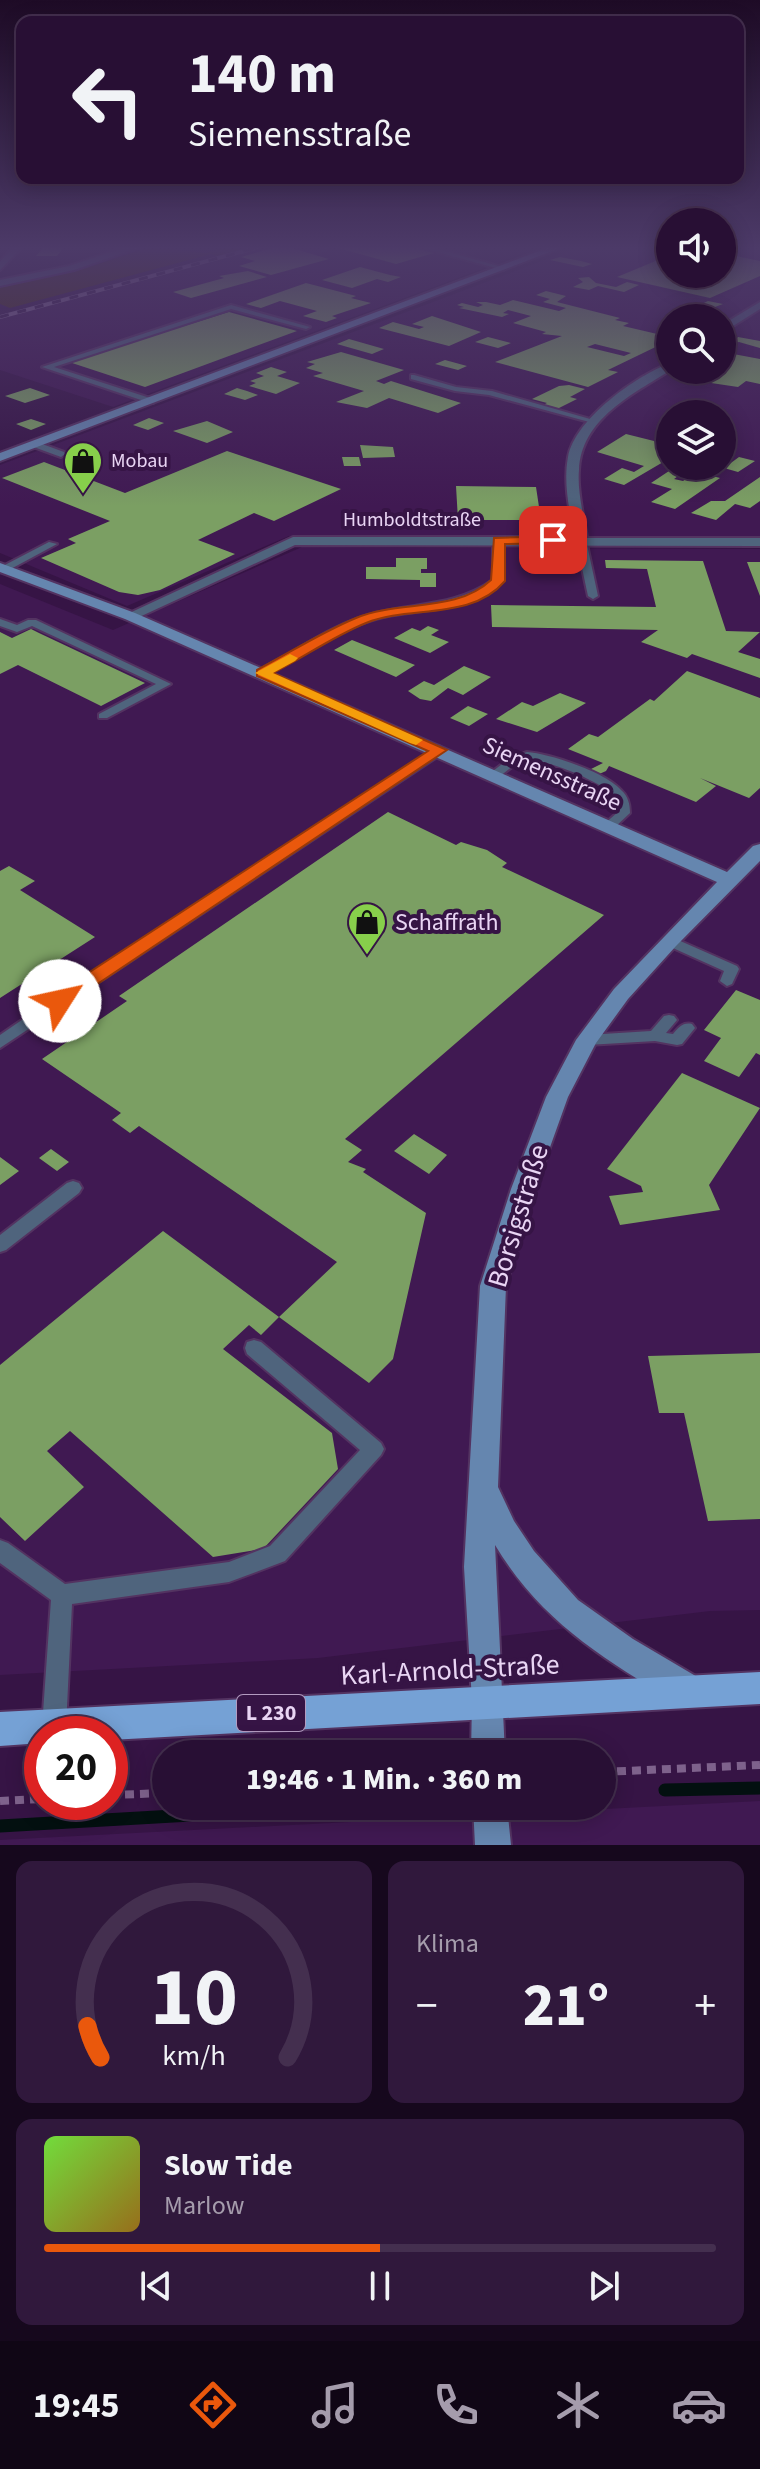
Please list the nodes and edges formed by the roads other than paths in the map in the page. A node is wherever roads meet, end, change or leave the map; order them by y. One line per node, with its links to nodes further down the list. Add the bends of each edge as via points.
1 (151, 333): 5 (lane, via 46,367)
2 (330, 333): 5 (street)
3 (656, 376): 6 (street)
4 (414, 377): 6 (lane)
5 (150, 401): 7 (street)
6 (593, 421): 11 (street, via 577,444 572,469)
7 (34, 444): 8 (lane); 9 (street)
8 (61, 454)
9 (0, 457)
10 (498, 540): 11 (street, Humboldtstraße); 16 (street, Humboldtstraße, via 293,541); 18 (lane, via 498,581 487,591 460,603 359,621)
11 (581, 540): 12 (street, Humboldtstraße); 15 (lane)
12 (760, 542)
13 (52, 544): 14 (lane)
14 (2, 568): 16 (street, Siemensstraße)
15 (593, 596)
16 (130, 616): 18 (street, Siemensstraße)
17 (0, 622): 19 (lane, via 17,629 32,622 165,684)
18 (262, 673): 20 (street, Siemensstraße)
19 (103, 716)
20 (439, 750): 21 (street, Siemensstraße); 31 (lane)
21 (495, 774): 22 (street, Siemensstraße); 22 (lane, via 515,759 540,757 602,783 624,804 624,813)
22 (609, 825): 24 (street, Siemensstraße)
23 (760, 850): 24 (street, Borsigstraße)
24 (730, 880): 25 (street, Borsigstraße)
25 (669, 941): 26 (lane, via 712,968 732,969); 30 (street, Borsigstraße)
26 (727, 981)
27 (669, 1020): 29 (lane)
28 (687, 1028): 29 (lane, via 677,1040)
29 (655, 1036): 30 (lane)
30 (587, 1040): 35 (street, Borsigstraße, via 557,1097 493,1286)
31 (0, 1043)
32 (73, 1188): 33 (lane)
33 (0, 1245)
34 (254, 1348): 37 (lane, via 374,1449 277,1554 229,1572)
35 (483, 1486): 39 (street, via 512,1544 566,1613); 40 (street, Borsigstraße, via 479,1567)
36 (0, 1550): 37 (lane)
37 (62, 1595): 41 (lane)
38 (760, 1688): 39 (main road, Karl-Arnold-Straße / L 230)
39 (689, 1692): 40 (main road, Karl-Arnold-Straße / L 230)
40 (488, 1701): 42 (main road, Karl-Arnold-Straße / L 230); 45 (street, Borsigstraße)
41 (55, 1716)
42 (128, 1723)
43 (24, 1728): 44 (main road, Karl-Arnold-Straße / L 230)
44 (0, 1729)
45 (488, 1740)
46 (491, 1820): 47 (street)
47 (493, 1845)

